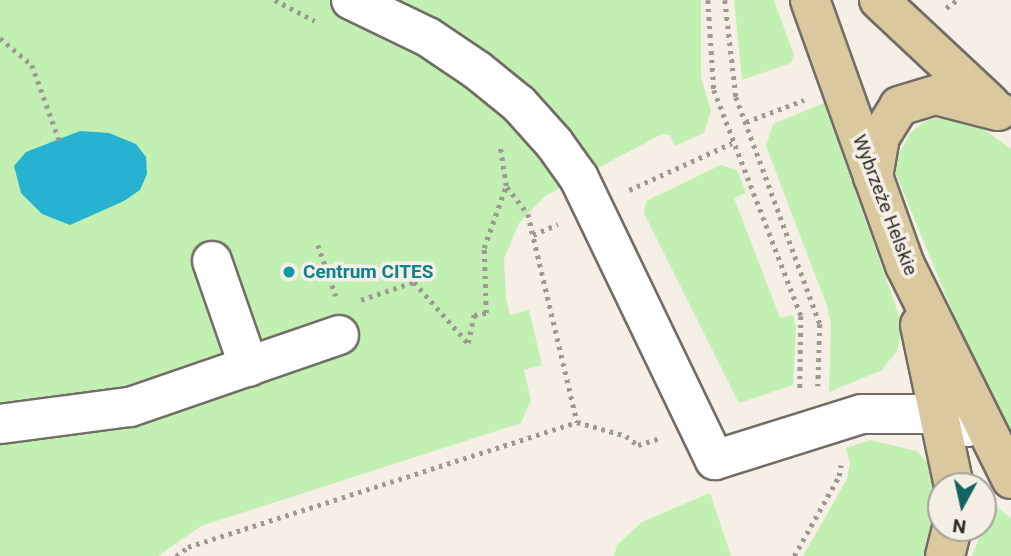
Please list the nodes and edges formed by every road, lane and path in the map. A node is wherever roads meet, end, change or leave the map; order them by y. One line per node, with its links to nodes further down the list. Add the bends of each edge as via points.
1 (275, 0): 9 (path)
2 (351, 0): 28 (street, via 428,37 519,104 579,178)
3 (708, 0): 23 (path, via 714,90 801,316 800,392)
4 (725, 0): 13 (path, via 731,70)
5 (810, 0): 16 (main road, Wybrzeże Helskie)
6 (879, 0): 12 (main road)
7 (957, 0): 8 (path)
8 (951, 6)
9 (323, 25)
10 (0, 38): 15 (path, via 32,65)
11 (808, 98): 13 (path)
12 (1005, 117): 16 (main road, via 936,95 899,106 880,136)
13 (746, 122): 24 (path, via 817,310)
14 (498, 133): 17 (path)
15 (61, 145)
16 (873, 177): 20 (main road, Wybrzeże Helskie)
17 (506, 186): 21 (path, via 484,248 486,313 474,315 468,343 414,282); 26 (path, via 528,214)
18 (318, 245): 21 (path)
19 (212, 261): 22 (street)
20 (905, 265): 25 (main road); 30 (main road, Wybrzeże Helskie)
21 (344, 315): 22 (street)
22 (249, 367): 27 (street, via 131,407)
23 (790, 395)
24 (820, 396)
25 (943, 416): 28 (street, via 862,414 715,460); 30 (street, via 970,428); 31 (main road)
26 (577, 422): 28 (path, via 626,436 638,445); 32 (path, via 188,547)
27 (0, 424)
28 (699, 426)
29 (836, 452): 33 (path, via 839,476)
30 (1002, 464)
31 (952, 472)
32 (176, 556)
33 (794, 556)

